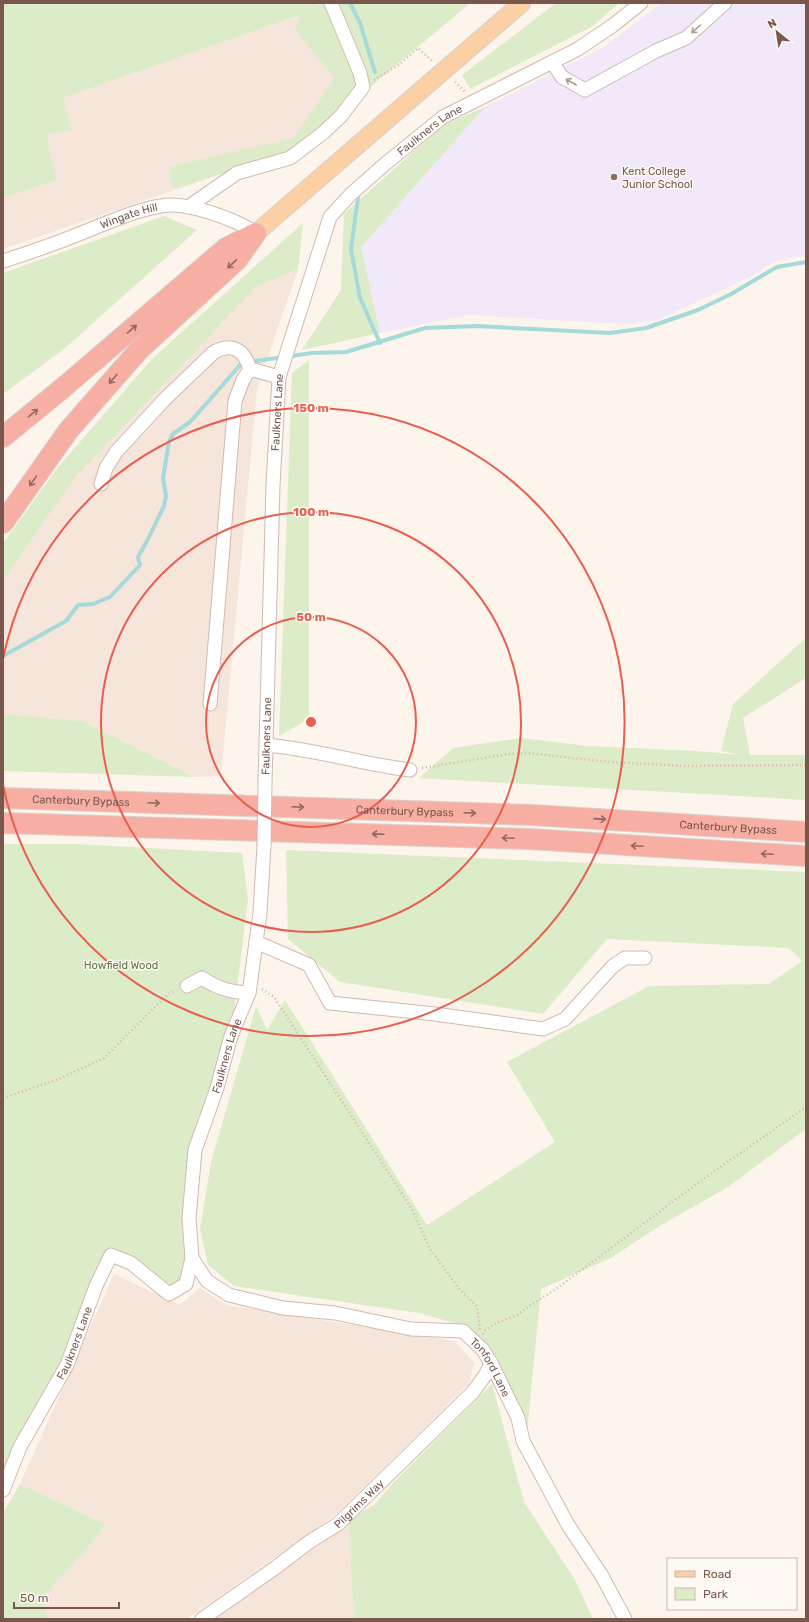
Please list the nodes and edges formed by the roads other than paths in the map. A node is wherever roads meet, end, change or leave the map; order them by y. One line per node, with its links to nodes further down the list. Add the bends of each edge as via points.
1 (331, 3): 6 (street, via 360,73 363,87 323,134 290,158 237,173)
2 (522, 3): 7 (main road)
3 (641, 3): 5 (street, Faulkners Lane, via 578,49)
4 (725, 3): 5 (street, one-way to 5, via 686,38 656,51 585,90 562,77)
5 (552, 62): 10 (street, Faulkners Lane, via 443,117 417,136 350,195 330,217)
6 (188, 207): 7 (street, Wingate Hill, via 243,224); 8 (street, Wingate Hill, via 162,205)
7 (256, 233): 11 (highway, one-way to 7, via 64,388 226,248); 13 (highway, one-way to 13, via 237,260 139,350 89,406 68,431)
8 (3, 261)
9 (249, 365): 10 (street); 12 (street, via 244,354 238,350 223,348 214,352 165,399 116,452 106,468); 14 (street, via 235,401)
10 (280, 372): 15 (street, Faulkners Lane, via 273,493)
11 (3, 437)
12 (101, 484)
13 (3, 523)
14 (210, 704)
15 (266, 745): 16 (street, via 291,747 382,767); 21 (street, Faulkners Lane, bridge, via 264,846)
16 (410, 770)
17 (3, 798): 19 (highway, Canterbury Bypass, one-way to 19, via 532,814)
18 (3, 823): 20 (highway, one-way to 18, via 529,839)
19 (806, 832)
20 (806, 856)
21 (256, 942): 22 (street, via 310,965 330,1003 543,1029 566,1019 613,966 625,958); 24 (street, Faulkners Lane)
22 (645, 958)
23 (187, 986): 24 (street, via 202,978 214,986)
24 (249, 993): 25 (street, Faulkners Lane, via 231,1036 217,1088 195,1150 189,1218)
25 (192, 1258): 26 (street, Tonford Lane, via 207,1281 229,1295 284,1308 335,1314 411,1329 463,1331 483,1350); 27 (street, Faulkners Lane, via 186,1284 169,1294 131,1263 111,1255 96,1286 67,1365 20,1447)
26 (491, 1363): 28 (street, Pilgrims Way, via 473,1392 338,1524); 29 (street, Tonford Lane, via 518,1418 523,1441 568,1525 602,1576)
27 (3, 1490)
28 (202, 1619)
29 (625, 1619)

